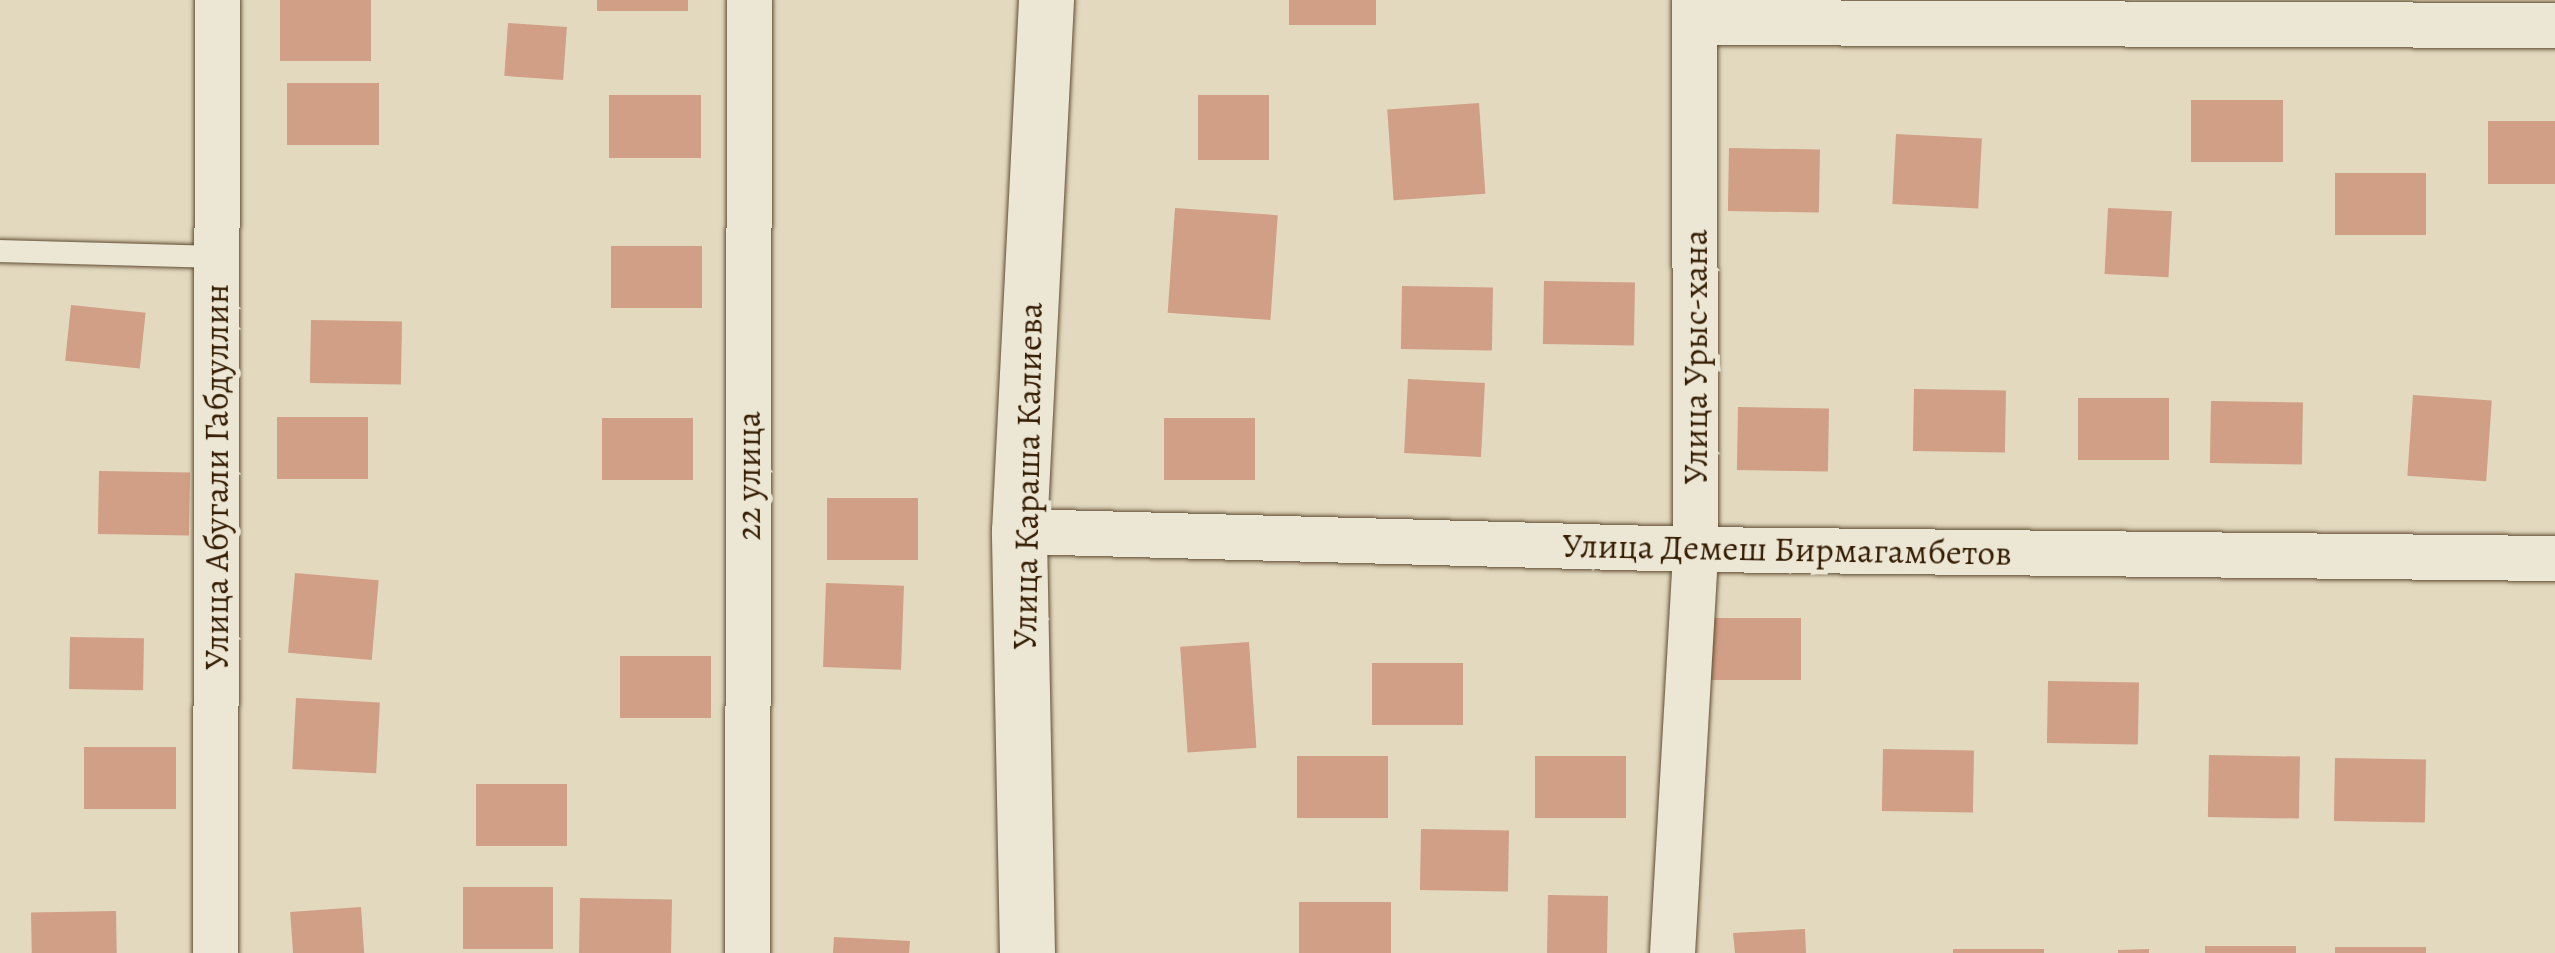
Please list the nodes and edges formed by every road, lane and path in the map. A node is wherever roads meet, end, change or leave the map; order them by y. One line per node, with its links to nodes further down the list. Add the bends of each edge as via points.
1 (217, 0): 7 (street, Улица Абугали Габдуллин)
2 (748, 0): 12 (street, 22 улица)
3 (1046, 0): 8 (street, Улица Караша Калиева)
4 (1694, 11): 5 (street); 9 (street, Улица Урыс-хана)
5 (2555, 24)
6 (0, 251): 7 (lane)
7 (216, 257): 11 (street, Улица Абугали Габдуллин)
8 (1020, 531): 9 (street, Улица Демеш Бирмагамбетов); 13 (street, Улица Караша Калиева)
9 (1695, 550): 10 (street, Улица Демеш Бирмагамбетов); 14 (street, Улица Урыс-хана)
10 (2555, 558)
11 (215, 953)
12 (747, 953)
13 (1026, 953)
14 (1672, 953)

